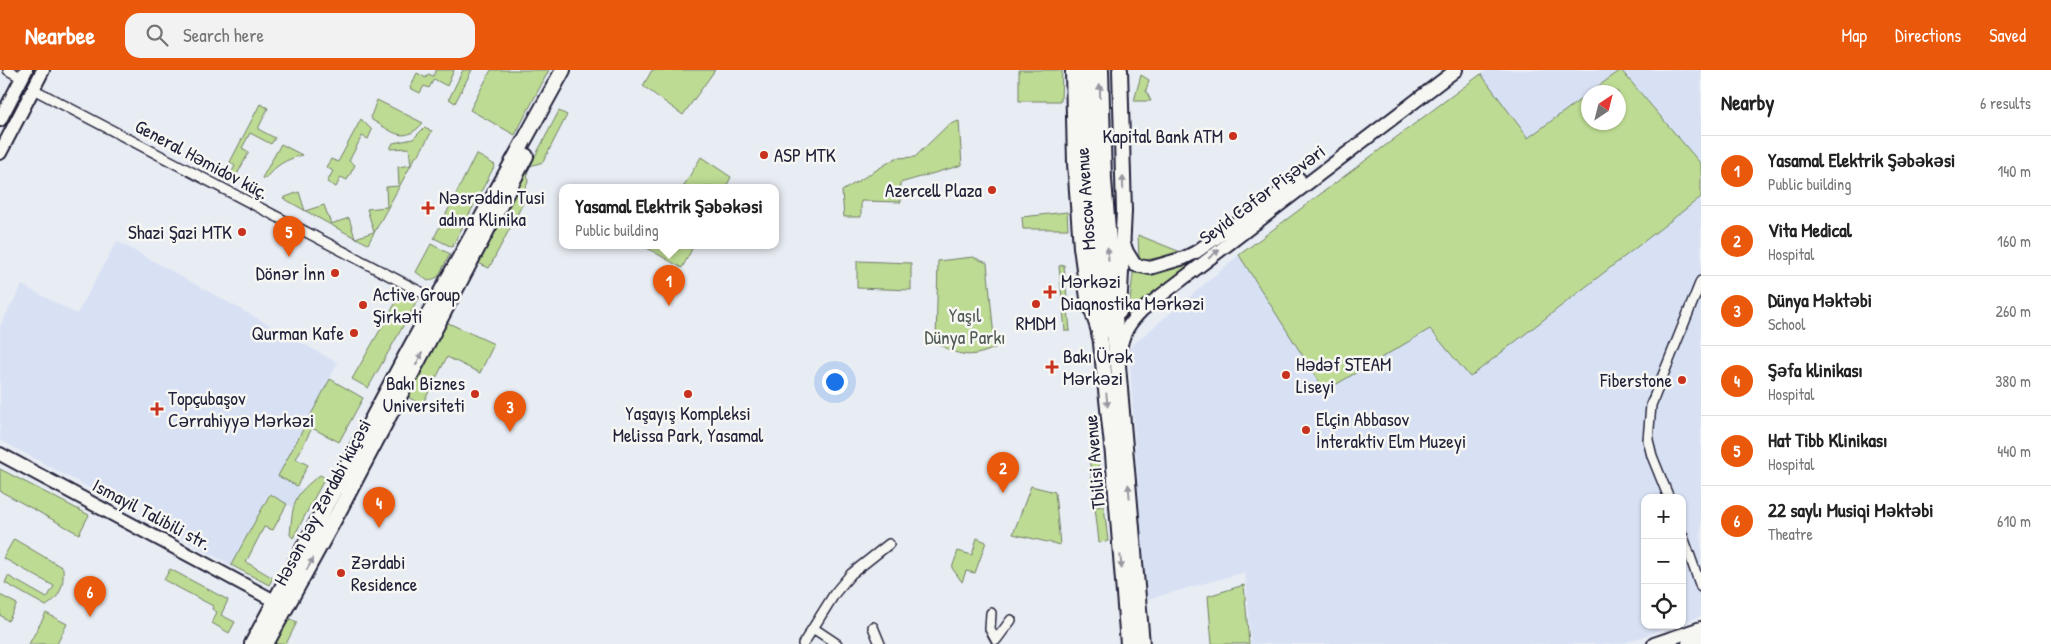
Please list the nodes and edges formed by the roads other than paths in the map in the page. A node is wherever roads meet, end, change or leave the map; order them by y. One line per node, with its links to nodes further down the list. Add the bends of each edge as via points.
1 (8, 70): 11 (street)
2 (43, 70): 12 (street)
3 (563, 70): 20 (main road, Həsən bəy Zərdabi küçəsi)
4 (574, 70): 23 (main road, Həsən bəy Zərdabi küçəsi, one-way to 4, via 469,263)
5 (1073, 70): 21 (main road, Tbilisi Avenue, via 1081,247 1088,298)
6 (1085, 70): 21 (highway, Moscow Avenue, via 1087,165)
7 (1100, 70): 22 (highway, Moscow Avenue, one-way to 7, via 1103,180)
8 (1120, 70): 18 (main road, Tbilisi Avenue, one-way to 8)
9 (1442, 70): 17 (street, Seyid Cəfər Pişəvəri)
10 (1456, 70): 17 (street, Seyid Cəfər Pişəvəri)
11 (24, 74): 13 (street)
12 (33, 89): 14 (street); 20 (street, General Həmidov küç.)
13 (6, 108): 14 (street); 15 (street)
14 (20, 116): 16 (street)
15 (0, 120)
16 (0, 153)
17 (1228, 235): 18 (street, Seyid Cəfər Pişəvəri, via 1184,258 1150,268 1131,260); 22 (street, Seyid Cəfər Pişəvəri, one-way to 17, via 1123,335 1134,318)
18 (1123, 241): 22 (main road, Tbilisi Avenue)
19 (1701, 281): 25 (street, via 1651,405 1648,440)
20 (436, 300): 23 (main road, Həsən bəy Zərdabi küçəsi)
21 (1100, 334): 41 (main road, Tbilisi Avenue, one-way to 41)
22 (1118, 360): 42 (main road, Tbilisi Avenue, one-way to 22)
23 (394, 392): 29 (main road, Həsən bəy Zərdabi küçəsi)
24 (0, 454): 29 (street, Ismayil Talibili str.)
25 (1667, 494)
26 (1684, 539): 28 (street)
27 (889, 544): 32 (street, via 851,574)
28 (1701, 587)
29 (281, 604): 36 (main road); 37 (main road)
30 (991, 613): 35 (street, via 991,632)
31 (1011, 620): 35 (street)
32 (813, 628): 38 (street); 39 (street)
33 (874, 628): 40 (street)
34 (1699, 633): 43 (street); 44 (street); 45 (main road)
35 (995, 642)
36 (252, 644)
37 (266, 644)
38 (803, 644)
39 (837, 644)
40 (880, 644)
41 (1128, 644)
42 (1142, 644)
43 (1654, 644)
44 (1680, 644)
45 (1689, 644)

